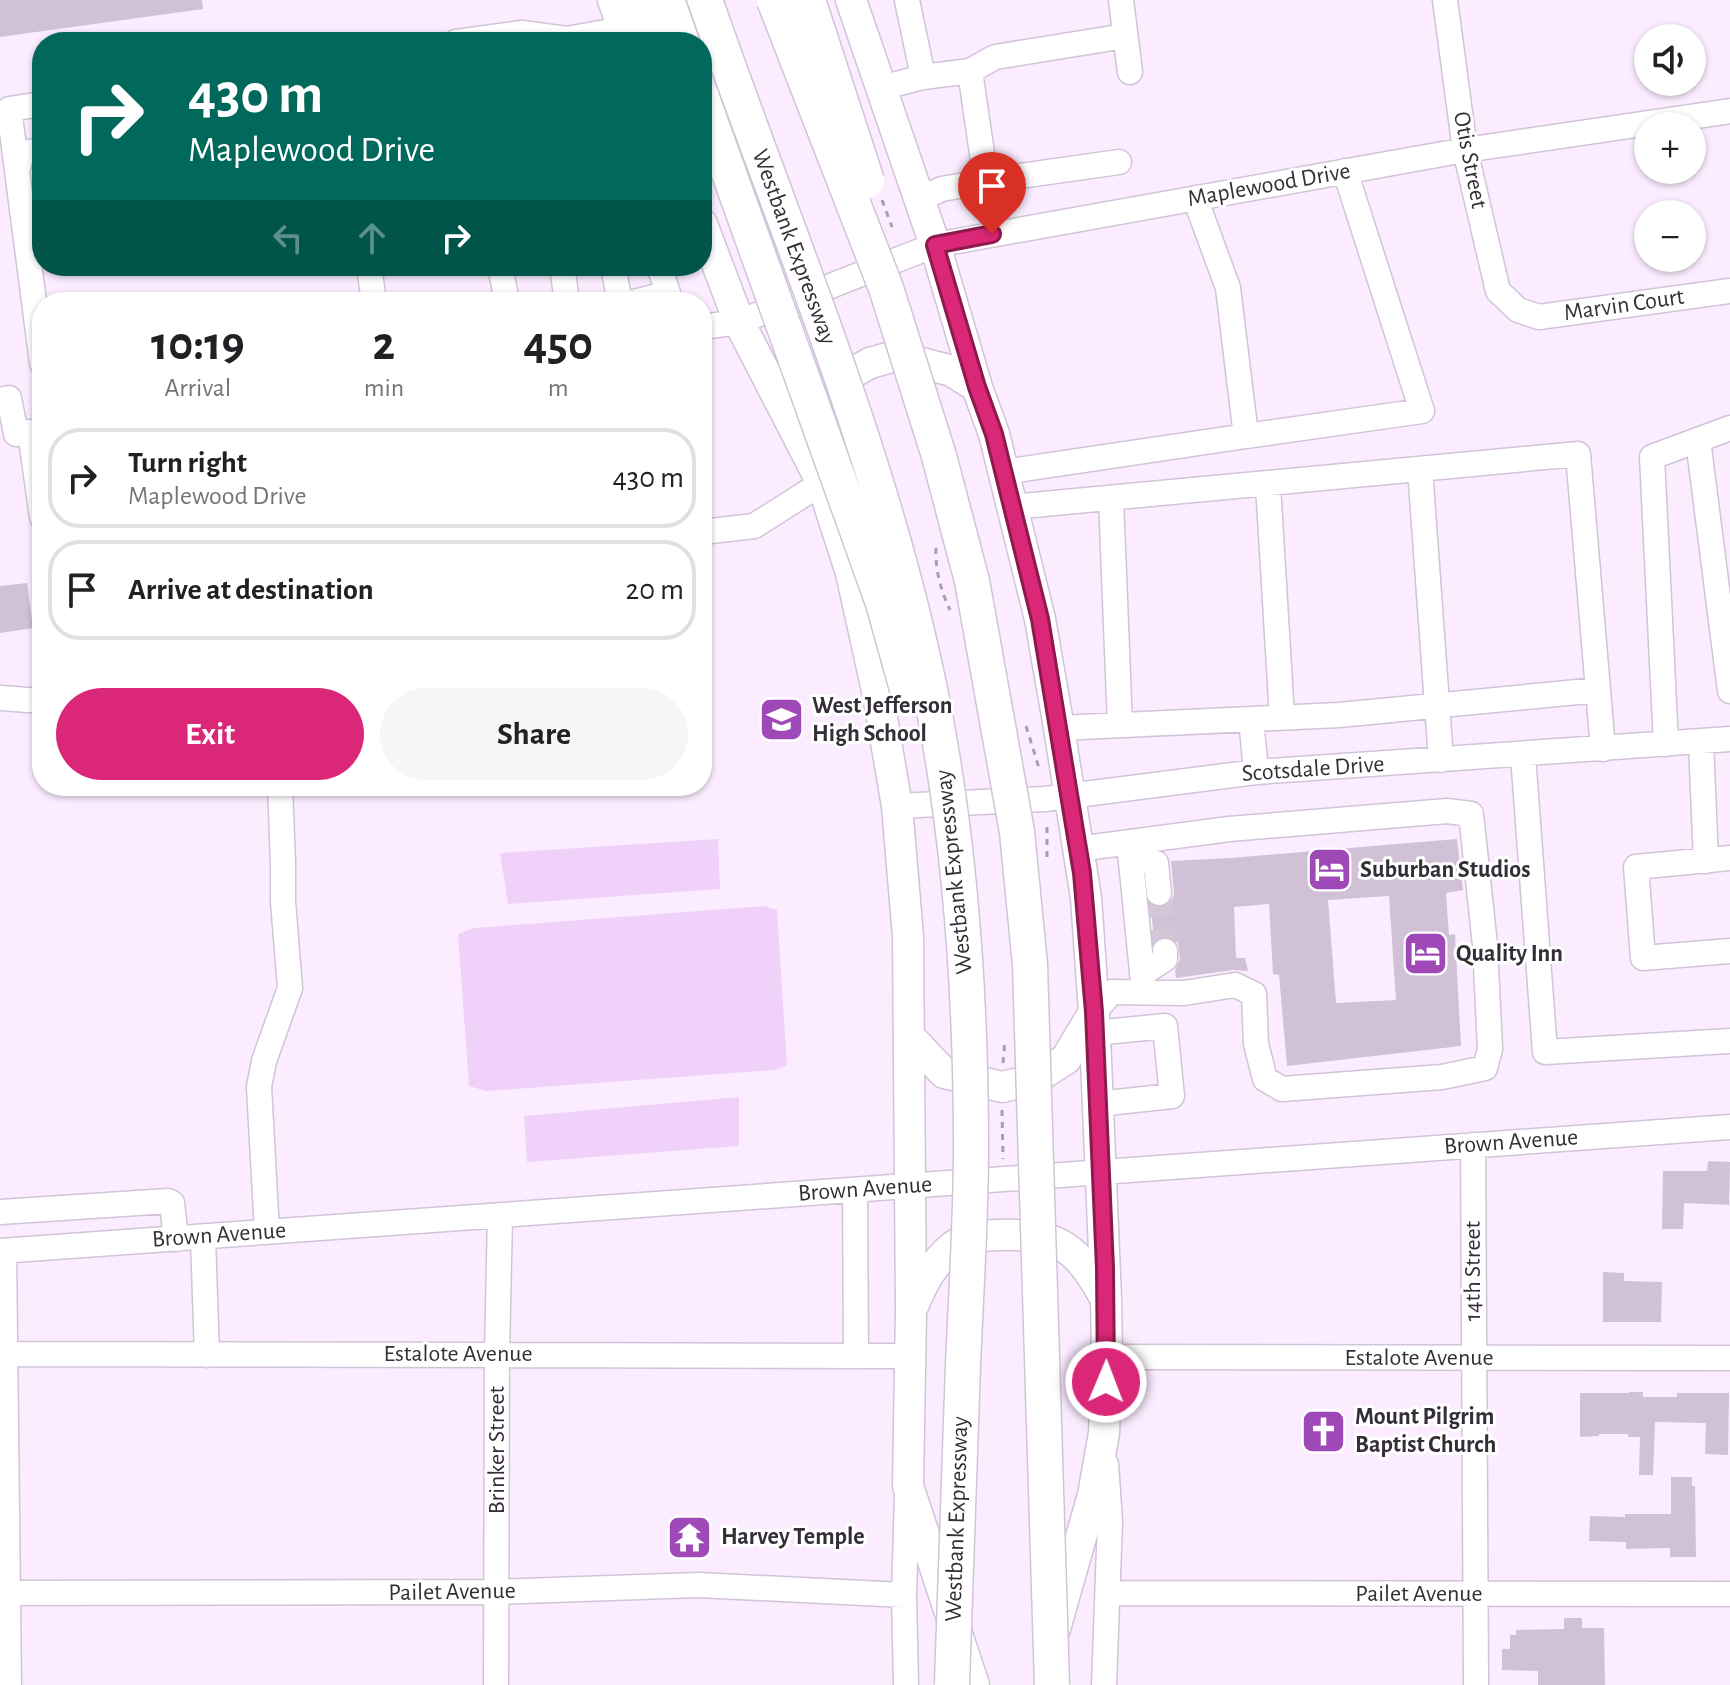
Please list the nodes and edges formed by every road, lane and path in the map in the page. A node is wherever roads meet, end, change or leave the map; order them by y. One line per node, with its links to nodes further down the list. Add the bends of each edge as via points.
1 (613, 0): 10 (main road)
2 (667, 0): 12 (highway)
3 (705, 0): 61 (highway, Westbank Expressway, bridge, via 855,415 902,573)
4 (774, 0): 42 (highway, bridge, via 886,288)
5 (808, 0): 42 (highway, bridge, via 922,353)
6 (907, 0): 16 (street)
7 (1121, 0): 13 (street)
8 (1445, 0): 21 (street, Otis Street)
9 (858, 3): 17 (main road)
10 (634, 28): 11 (street)
11 (613, 32)
12 (678, 32)
13 (1125, 36): 14 (street, via 995,57); 15 (street)
14 (970, 71): 16 (street); 26 (street)
15 (1130, 72)
16 (923, 77): 17 (street)
17 (881, 88): 28 (main road)
18 (32, 106): 24 (street, via 9,109)
19 (1730, 111): 21 (street, Maplewood Drive)
20 (712, 126): 61 (highway, bridge, via 883,603 908,691)
21 (1465, 150): 25 (street, Maplewood Drive); 33 (street, Otis Street, via 1498,291)
22 (32, 152): 24 (street, via 22,153)
23 (1119, 162): 26 (street)
24 (18, 168): 32 (street)
25 (1345, 171): 27 (street, Maplewood Drive); 40 (street, via 1422,411)
26 (986, 181): 28 (street)
27 (1195, 198): 29 (street, Maplewood Drive); 40 (street, via 1228,288)
28 (919, 199): 29 (main road)
29 (935, 245): 34 (street, Maplewood Drive); 36 (main road)
30 (712, 250): 34 (main road, Westbank Expressway)
31 (1730, 291): 33 (street, Marvin Court, via 1539,317)
32 (33, 292)
33 (1518, 310)
34 (739, 322): 35 (street, Maplewood Drive); 44 (main road, Westbank Expressway)
35 (712, 326)
36 (977, 387): 44 (main road, via 952,371 895,356 870,363 834,383 819,407); 45 (main road)
37 (0, 400): 39 (street, via 9,398)
38 (1730, 428): 41 (street)
39 (22, 433): 46 (street)
40 (1246, 436): 45 (street)
41 (1698, 440): 52 (street); 63 (street, via 1652,457)
42 (939, 456): 117 (highway, bridge, via 972,581 1017,832 1030,965)
43 (1420, 469): 47 (street); 51 (street, via 1578,454); 55 (street)
44 (815, 471): 50 (street, via 754,526); 70 (main road, Westbank Expressway, via 851,573)
45 (1004, 472): 49 (main road)
46 (32, 475)
47 (1268, 485): 48 (street); 56 (street)
48 (1111, 499): 49 (street); 58 (street)
49 (1012, 507): 59 (main road, via 1040,619)
50 (712, 531)
51 (1598, 690): 55 (street); 64 (street)
52 (1730, 691)
53 (0, 698): 54 (street)
54 (32, 700)
55 (1437, 705): 56 (street); 66 (street)
56 (1282, 717): 57 (street)
57 (1251, 719): 58 (street); 67 (street)
58 (1120, 725): 59 (street)
59 (1059, 728): 68 (main road)
60 (1730, 739): 62 (street, Scotsdale Drive)
61 (939, 740): 114 (highway, Westbank Expressway, bridge, via 964,932 971,1152)
62 (1701, 742): 63 (street, Scotsdale Drive); 73 (street)
63 (1666, 744): 64 (street, Scotsdale Drive)
64 (1603, 749): 65 (street, Scotsdale Drive)
65 (1523, 755): 66 (street, Scotsdale Drive); 80 (street, via 1545,1052)
66 (1441, 760): 67 (street, Scotsdale Drive)
67 (1256, 772): 68 (street, Scotsdale Drive)
68 (1070, 795): 70 (street, Scotsdale Drive); 71 (main road)
69 (280, 796): 89 (street, via 290,988 259,1087)
70 (897, 806): 79 (main road, Westbank Expressway, via 908,937)
71 (1078, 849): 72 (street); 78 (main road)
72 (1130, 849): 74 (street, via 1156,863); 77 (street); 77 (street, via 1229,829 1447,811 1471,814 1490,1049 1485,1068 1442,1077 1282,1089 1265,1079 1256,1044 1254,994 1235,985 1184,993)
73 (1718, 860): 76 (street, via 1636,867 1643,958)
74 (1159, 893)
75 (1165, 951): 77 (street, via 1165,959)
76 (1730, 951)
77 (1143, 983): 78 (street, via 1112,992)
78 (1095, 1023): 79 (main road, via 1066,1059 1033,1080 1002,1087 944,1073); 81 (main road); 81 (street, via 1165,1026 1172,1096)
79 (909, 1036): 85 (main road, Westbank Expressway)
80 (1730, 1041)
81 (1098, 1104): 84 (main road)
82 (1730, 1127): 83 (street, Brown Avenue)
83 (1473, 1145): 84 (street, Brown Avenue); 101 (street, 14th Street)
84 (1101, 1172): 85 (street, Brown Avenue); 93 (main road)
85 (909, 1187): 86 (street, Brown Avenue); 94 (main road, Westbank Expressway)
86 (855, 1190): 88 (street, Brown Avenue); 98 (street)
87 (0, 1212): 91 (street, via 168,1201)
88 (500, 1215): 89 (street, Brown Avenue); 96 (street, Brinker Street)
89 (267, 1232): 90 (street, Brown Avenue)
90 (203, 1238): 91 (street, Brown Avenue); 97 (street)
91 (176, 1239): 92 (street, Brown Avenue)
92 (2, 1251): 95 (street)
93 (1106, 1299): 94 (main road, via 1077,1257 1054,1241 1025,1234 980,1236 957,1244 934,1266); 100 (main road)
94 (911, 1309): 99 (main road, Westbank Expressway)
95 (6, 1354): 97 (street, Estalote Avenue); 106 (street)
96 (497, 1354): 97 (street, Estalote Avenue); 98 (street, Estalote Avenue); 105 (street, Brinker Street)
97 (207, 1355)
98 (856, 1356): 99 (street, Estalote Avenue)
99 (910, 1356): 104 (main road, Westbank Expressway)
100 (1107, 1357): 101 (street, Estalote Avenue); 103 (main road)
101 (1474, 1358): 102 (street, Estalote Avenue); 108 (street, 14th Street)
102 (1730, 1358)
103 (1104, 1433): 107 (street); 116 (main road, via 1093,1495)
104 (908, 1486): 110 (street, Westbank Expressway); 115 (main road)
105 (496, 1592): 106 (street, Pailet Avenue); 110 (street, Pailet Avenue, via 698,1585); 112 (street, Brinker Street)
106 (4, 1593): 111 (street)
107 (1108, 1593): 108 (street, Pailet Avenue); 118 (street)
108 (1476, 1594): 109 (street, Pailet Avenue); 119 (street, 14th Street)
109 (1730, 1594)
110 (904, 1595): 113 (street, Westbank Expressway)
111 (9, 1685)
112 (496, 1685)
113 (906, 1685)
114 (952, 1685)
115 (974, 1685)
116 (1040, 1685)
117 (1052, 1685)
118 (1104, 1685)
119 (1476, 1685)

